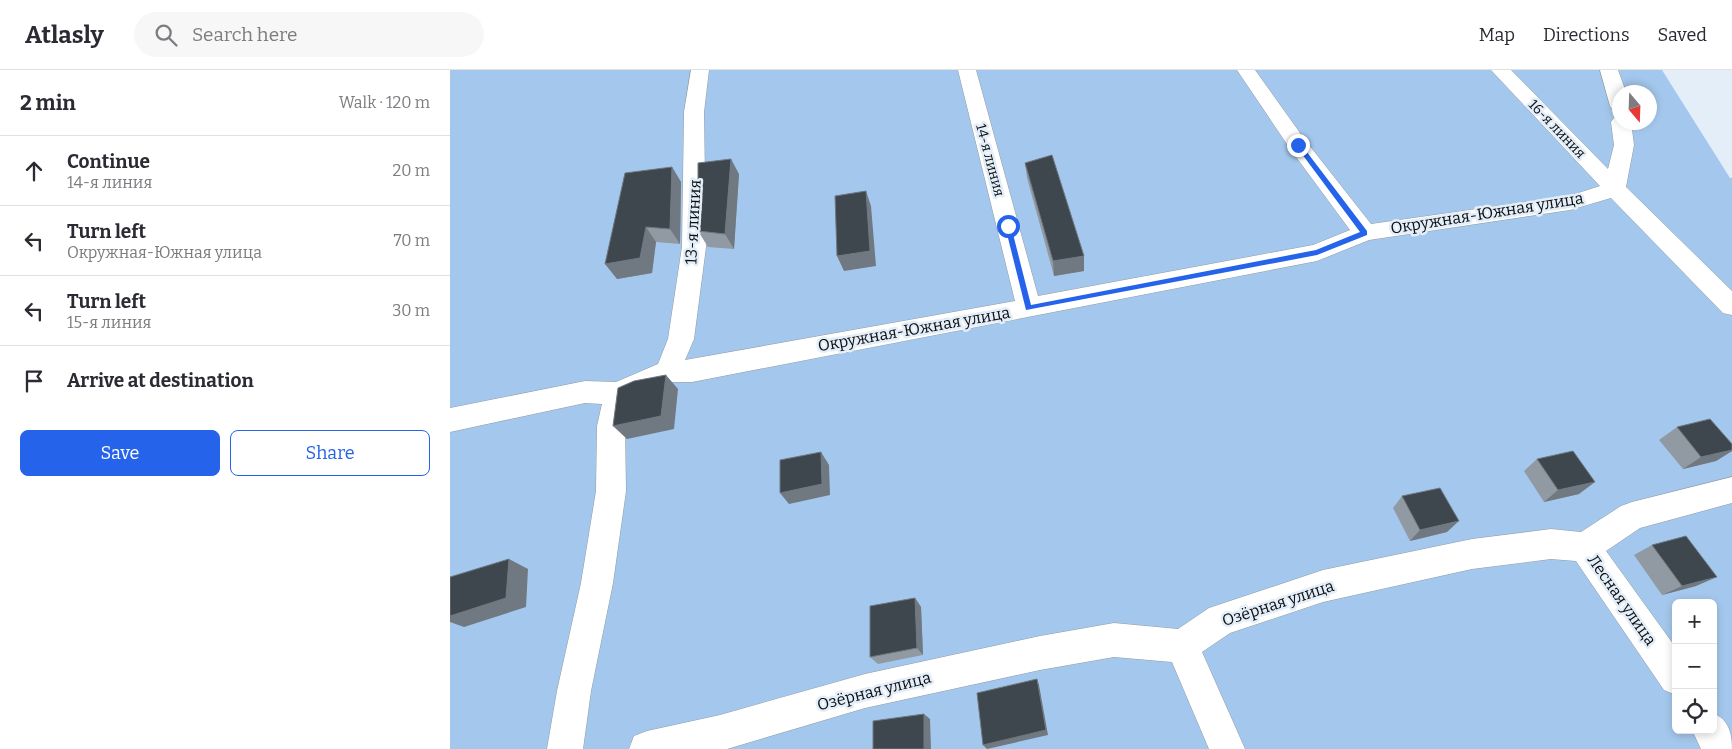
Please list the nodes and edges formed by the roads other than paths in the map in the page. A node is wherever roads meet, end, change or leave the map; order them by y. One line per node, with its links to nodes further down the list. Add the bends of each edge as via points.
1 (700, 70): 12 (street, 13-я линия, via 694,112 694,247 680,338)
2 (967, 70): 11 (street, 14-я линия)
3 (1246, 70): 9 (street)
4 (1500, 70): 8 (street, 16-я линия)
5 (1608, 70): 6 (street)
6 (1613, 85)
7 (1623, 130): 8 (street, via 1624,145)
8 (1614, 189): 9 (street, Окружная-Южная улица, via 1570,203); 10 (street, 16-я линия)
9 (1365, 233): 11 (street, Окружная-Южная улица, via 1317,253)
10 (1732, 306)
11 (1029, 308): 12 (street, Окружная-Южная улица, via 692,371)
12 (668, 371): 13 (street, Окружная-Южная улица)
13 (618, 393): 14 (street, Окружная-Южная улица, via 585,392); 20 (street, via 612,426 611,491)
14 (450, 420)
15 (1732, 490): 16 (street, via 1632,516)
16 (1585, 547): 17 (street, Озёрная улица, via 1551,544 1472,554 1323,586 1221,620); 18 (street, Лесная улица)
17 (1182, 646): 21 (street, Озёрная улица, via 1114,640 1040,654 864,691 720,733); 22 (street)
18 (1672, 672)
19 (1712, 734): 23 (street)
20 (565, 749)
21 (647, 749)
22 (1227, 749)
23 (1721, 749)

